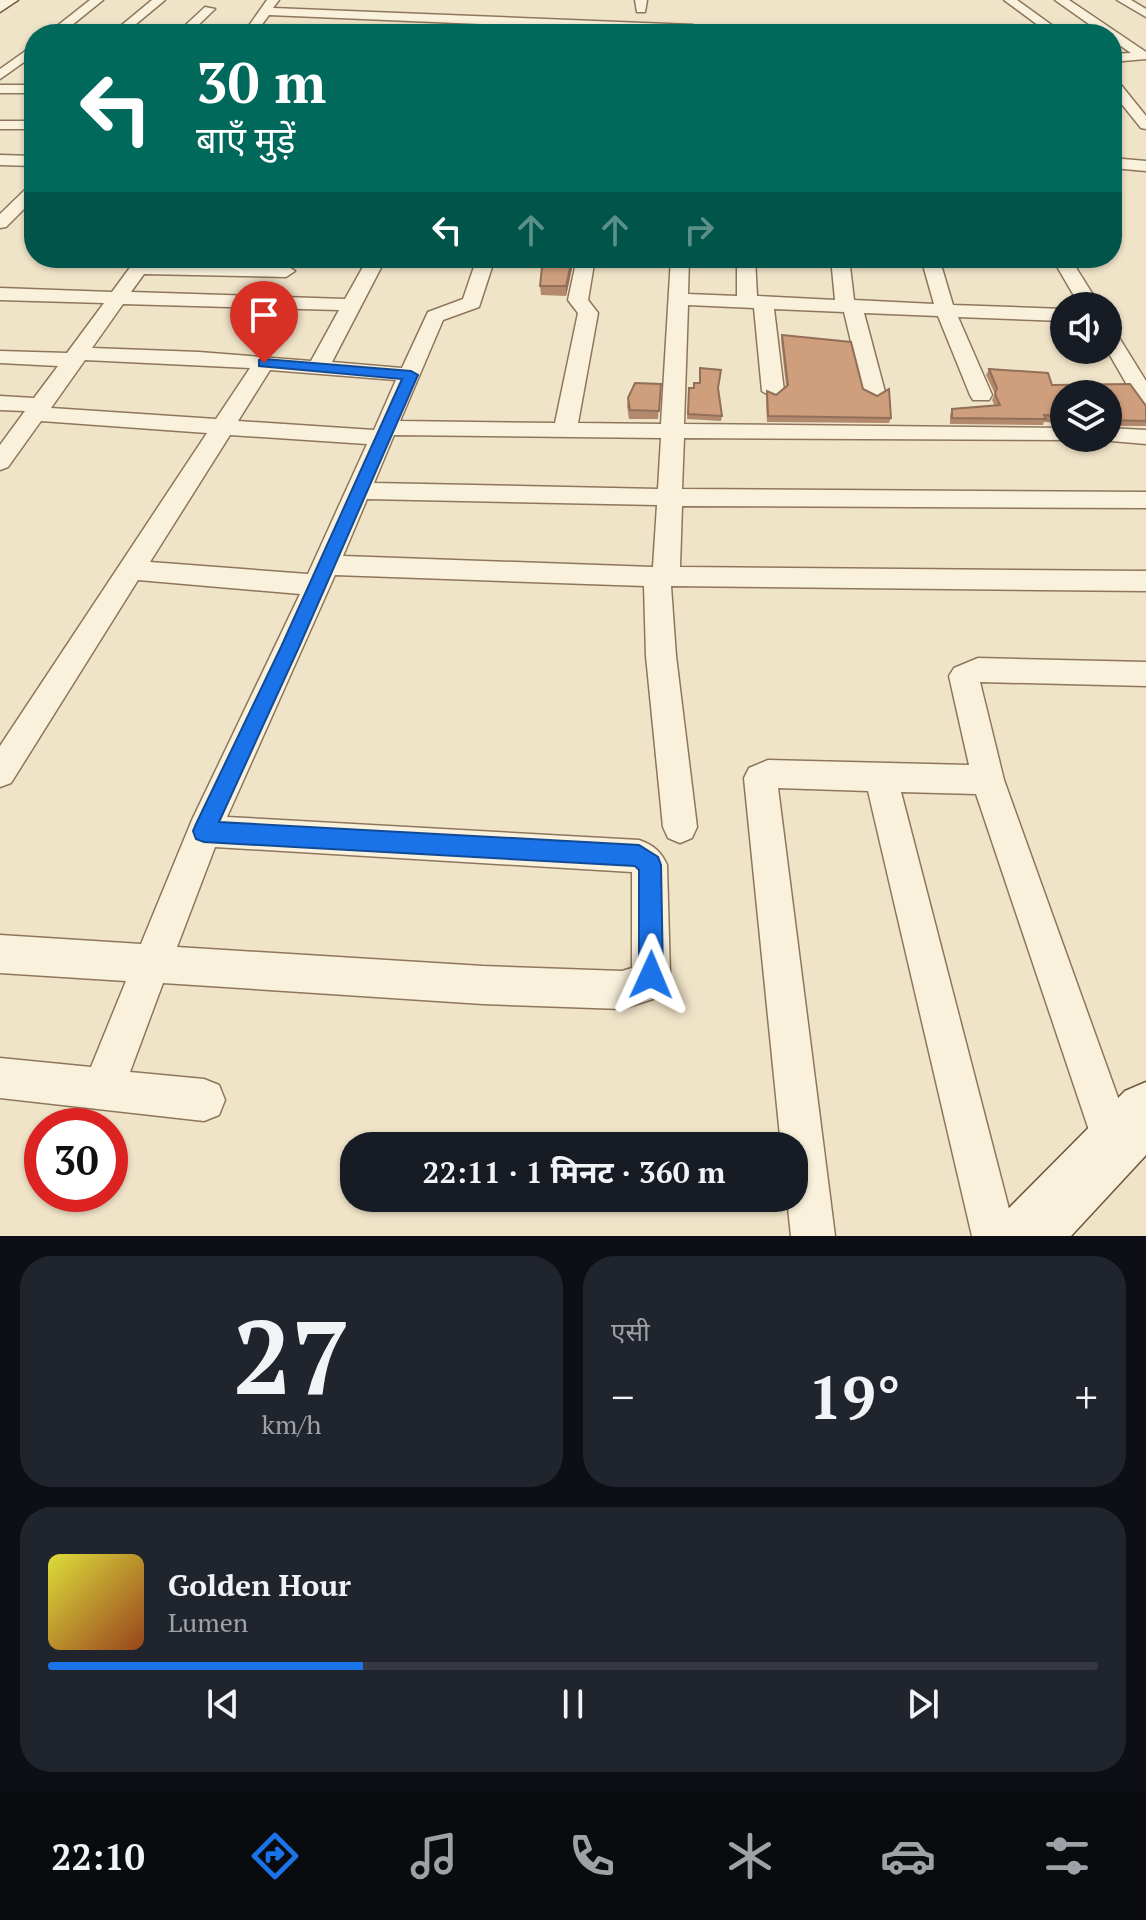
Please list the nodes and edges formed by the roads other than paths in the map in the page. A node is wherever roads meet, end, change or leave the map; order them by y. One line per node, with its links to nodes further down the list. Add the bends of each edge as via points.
1 (10, 0): 10 (street)
2 (97, 0): 18 (street)
3 (159, 0): 19 (street)
4 (1010, 0): 26 (street)
5 (1061, 0): 27 (street)
6 (1123, 0): 16 (street)
7 (270, 5): 8 (street); 15 (street); 21 (street)
8 (436, 5)
9 (641, 5): 13 (street); 14 (street)
10 (0, 7)
11 (579, 7): 25 (street)
12 (209, 9): 20 (street)
13 (626, 9)
14 (655, 11)
15 (345, 14): 17 (street); 22 (street)
16 (1146, 14)
17 (413, 16): 23 (street); 24 (street)
18 (66, 24)
19 (129, 24)
20 (193, 24)
21 (260, 24)
22 (339, 24)
23 (408, 24)
24 (511, 24)
25 (574, 24)
26 (1044, 24)
27 (1097, 24)
28 (1122, 41): 30 (street, via 1144,56)
29 (22, 56): 31 (street)
30 (1122, 57)
31 (0, 75)
32 (0, 89): 33 (street)
33 (24, 89)
34 (1122, 93): 35 (street)
35 (1128, 99): 36 (street); 39 (street)
36 (1146, 100)
37 (0, 125): 38 (street)
38 (24, 125)
39 (1146, 125)
40 (0, 160): 41 (street)
41 (24, 161)
42 (1122, 164): 43 (street)
43 (1146, 166)
44 (24, 196): 45 (street)
45 (0, 199)
46 (24, 200): 47 (street)
47 (0, 223)
48 (140, 268): 60 (street)
49 (288, 268): 62 (street)
50 (372, 268): 64 (street)
51 (483, 268): 73 (street, via 473,301 435,316)
52 (584, 268): 81 (street, via 578,300 588,313)
53 (680, 268): 61 (street)
54 (748, 268): 63 (street)
55 (842, 268): 65 (street)
56 (933, 268): 66 (street)
57 (1067, 268): 58 (street)
58 (1082, 292)
59 (0, 294): 60 (street)
60 (120, 298): 62 (street); 69 (street)
61 (678, 299): 63 (street); 82 (street)
62 (267, 302): 64 (street)
63 (755, 302): 65 (street); 74 (street)
64 (354, 305): 72 (street)
65 (849, 306): 66 (street); 75 (street)
66 (946, 311): 67 (street); 76 (street)
67 (1050, 315)
68 (0, 357): 69 (street)
69 (78, 357): 71 (street); 79 (street)
70 (1122, 359): 77 (street)
71 (264, 363): 72 (street); 80 (street)
72 (318, 368): 73 (street)
73 (411, 375): 83 (street)
74 (773, 391)
75 (874, 392)
76 (981, 395)
77 (1146, 399)
78 (0, 403): 79 (street)
79 (39, 410): 80 (street); 87 (street)
80 (223, 425): 83 (street); 91 (street)
81 (565, 430): 82 (street); 83 (street)
82 (672, 430): 84 (street); 89 (street)
83 (386, 433): 88 (street)
84 (1050, 435)
85 (1122, 436): 86 (street)
86 (1146, 437)
87 (0, 462)
88 (359, 491): 89 (street); 92 (street)
89 (668, 498): 90 (street); 93 (street)
90 (1146, 500)
91 (131, 570): 92 (street); 96 (street)
92 (322, 575): 93 (street); 100 (street)
93 (662, 576): 94 (street); 99 (street, via 661,656)
94 (1146, 581)
95 (1146, 674): 98 (street, via 968,673 964,685)
96 (0, 773)
97 (881, 777): 98 (street); 107 (street, via 760,778); 108 (street)
98 (988, 780): 106 (street)
99 (680, 827)
100 (204, 831): 102 (street); 102 (street, via 639,856 650,865 651,975 637,988 607,989)
101 (0, 954): 102 (street)
102 (153, 961): 104 (street)
103 (0, 1078): 104 (street)
104 (103, 1089): 105 (street)
105 (204, 1100)
106 (1130, 1129): 109 (street)
107 (813, 1236)
108 (994, 1236)
109 (1027, 1236)

